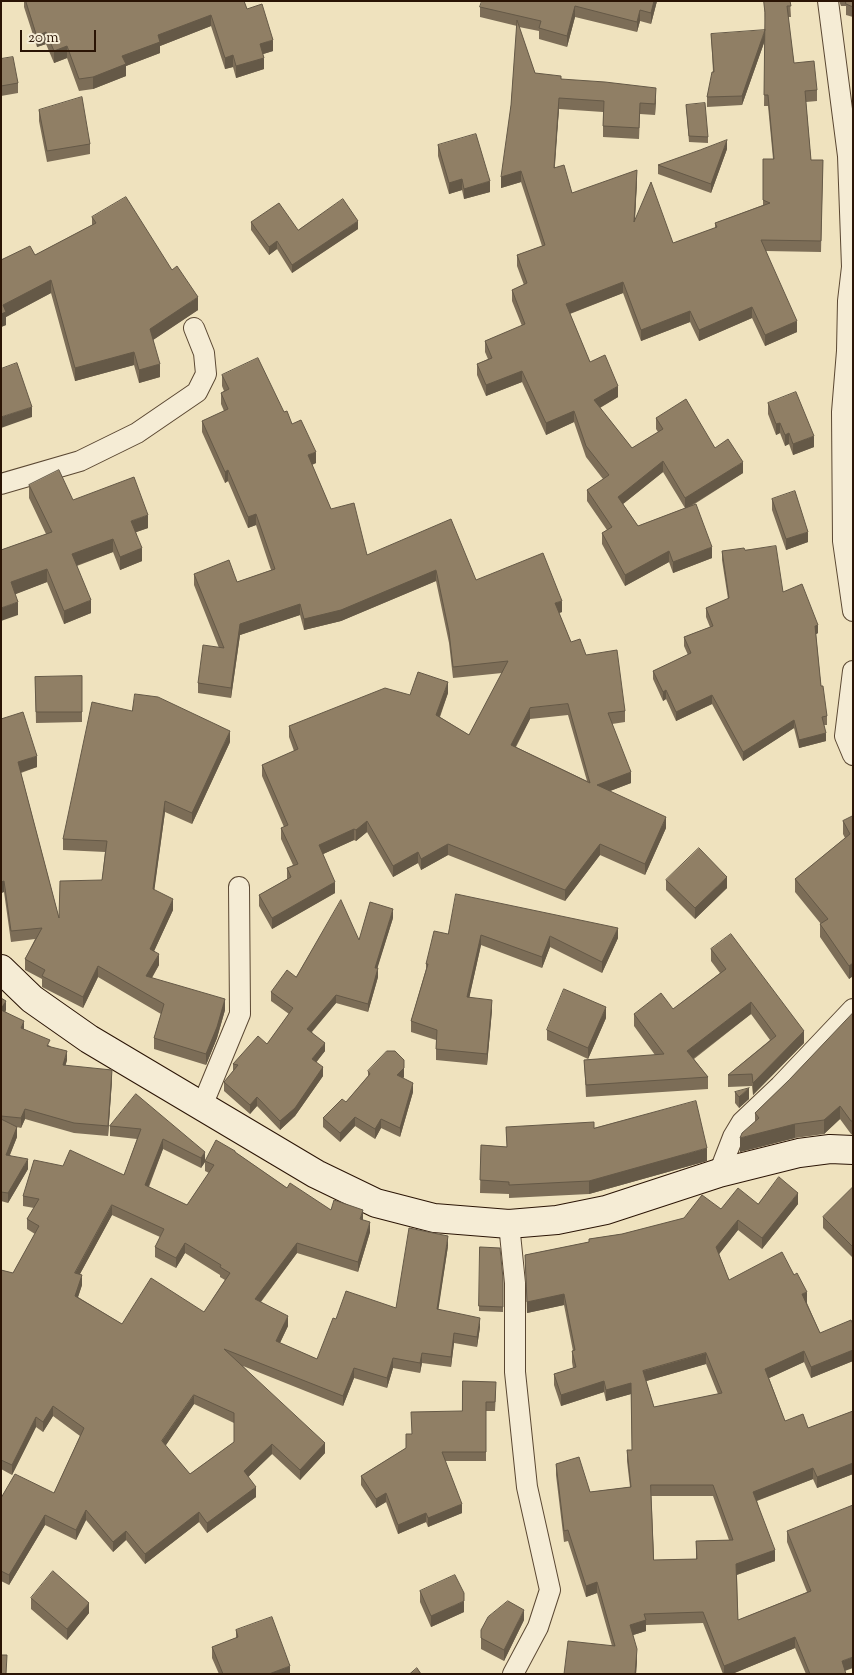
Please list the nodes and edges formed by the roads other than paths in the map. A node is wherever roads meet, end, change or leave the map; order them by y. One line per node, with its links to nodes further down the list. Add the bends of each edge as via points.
1 (828, 1): 2 (street, via 848,156)
2 (852, 242): 5 (street, via 842,412 843,541)
3 (194, 328): 4 (street, via 204,353 206,374 197,392 136,433 80,461)
4 (1, 484)
5 (853, 611)
6 (853, 671): 7 (street, via 844,736)
7 (853, 756)
8 (239, 887): 11 (street, via 240,1014)
9 (1, 969): 11 (street, via 32,999 89,1039)
10 (853, 1009): 13 (street, via 742,1122)
11 (202, 1106): 14 (street, via 316,1174 376,1202 434,1218)
12 (853, 1150): 13 (street, via 799,1153)
13 (719, 1173): 14 (street, via 606,1210 557,1220)
14 (509, 1224): 15 (street, via 515,1283 516,1372 527,1487 550,1590 538,1627)
15 (513, 1674)

